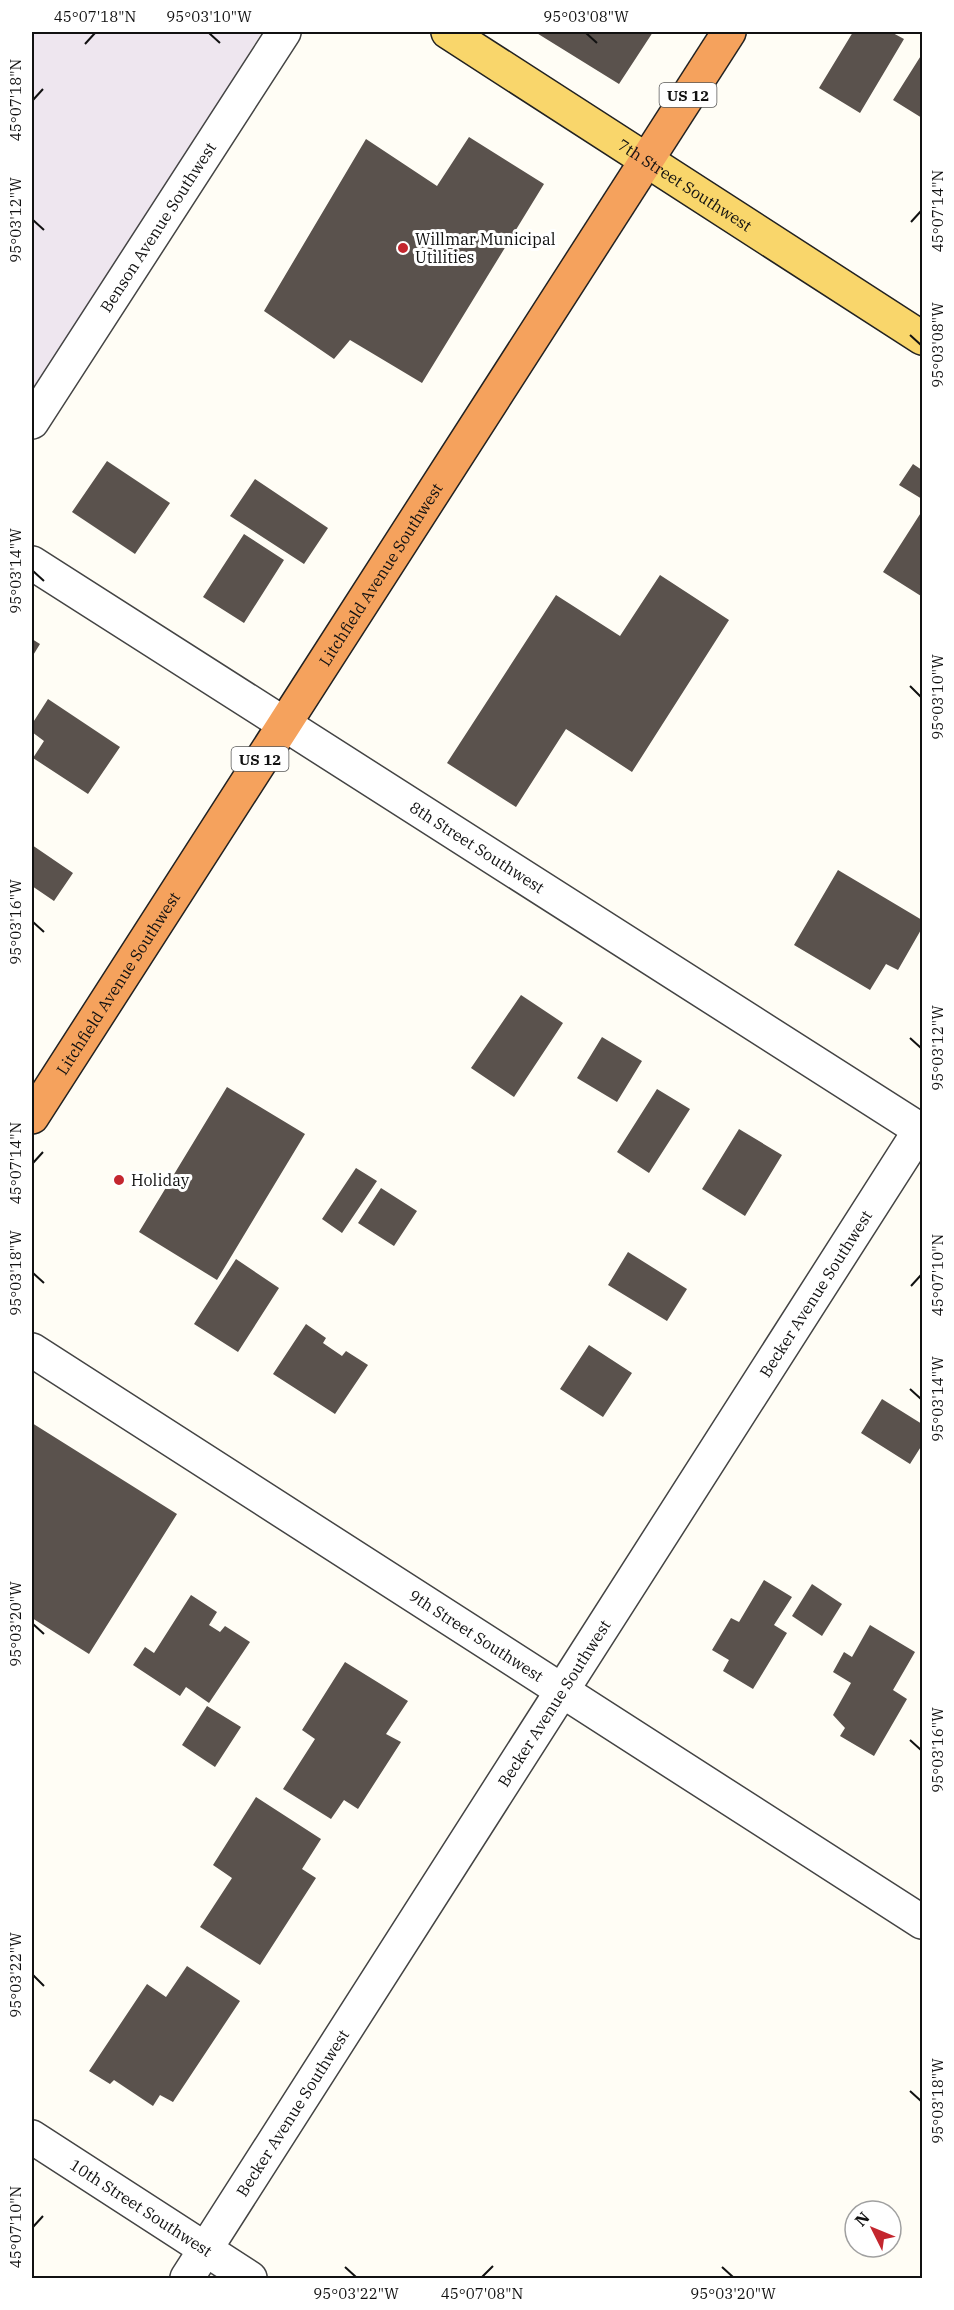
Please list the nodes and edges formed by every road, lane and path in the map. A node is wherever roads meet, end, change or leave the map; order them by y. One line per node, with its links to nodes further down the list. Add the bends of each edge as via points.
1 (284, 32): 6 (street, Benson Avenue Southwest)
2 (448, 32): 4 (main road, 7th Street Southwest)
3 (729, 32): 4 (highway, Litchfield Avenue Southwest / US 12)
4 (646, 159): 5 (main road, 7th Street Southwest); 8 (highway, Litchfield Avenue Southwest / US 12)
5 (922, 338)
6 (32, 422)
7 (32, 563): 8 (street, 8th Street Southwest)
8 (284, 723): 9 (highway, Litchfield Avenue Southwest / US 12); 10 (street, 8th Street Southwest)
9 (32, 1117)
10 (922, 1129): 12 (street, Becker Avenue Southwest)
11 (32, 1350): 12 (street, 9th Street Southwest)
12 (561, 1691): 13 (street, 9th Street Southwest); 15 (street, Becker Avenue Southwest)
13 (922, 1922)
14 (32, 2137): 15 (street, 10th Street Southwest)
15 (205, 2250): 16 (street, Becker Avenue Southwest); 17 (street, 10th Street Southwest)
16 (187, 2278)
17 (250, 2278)

